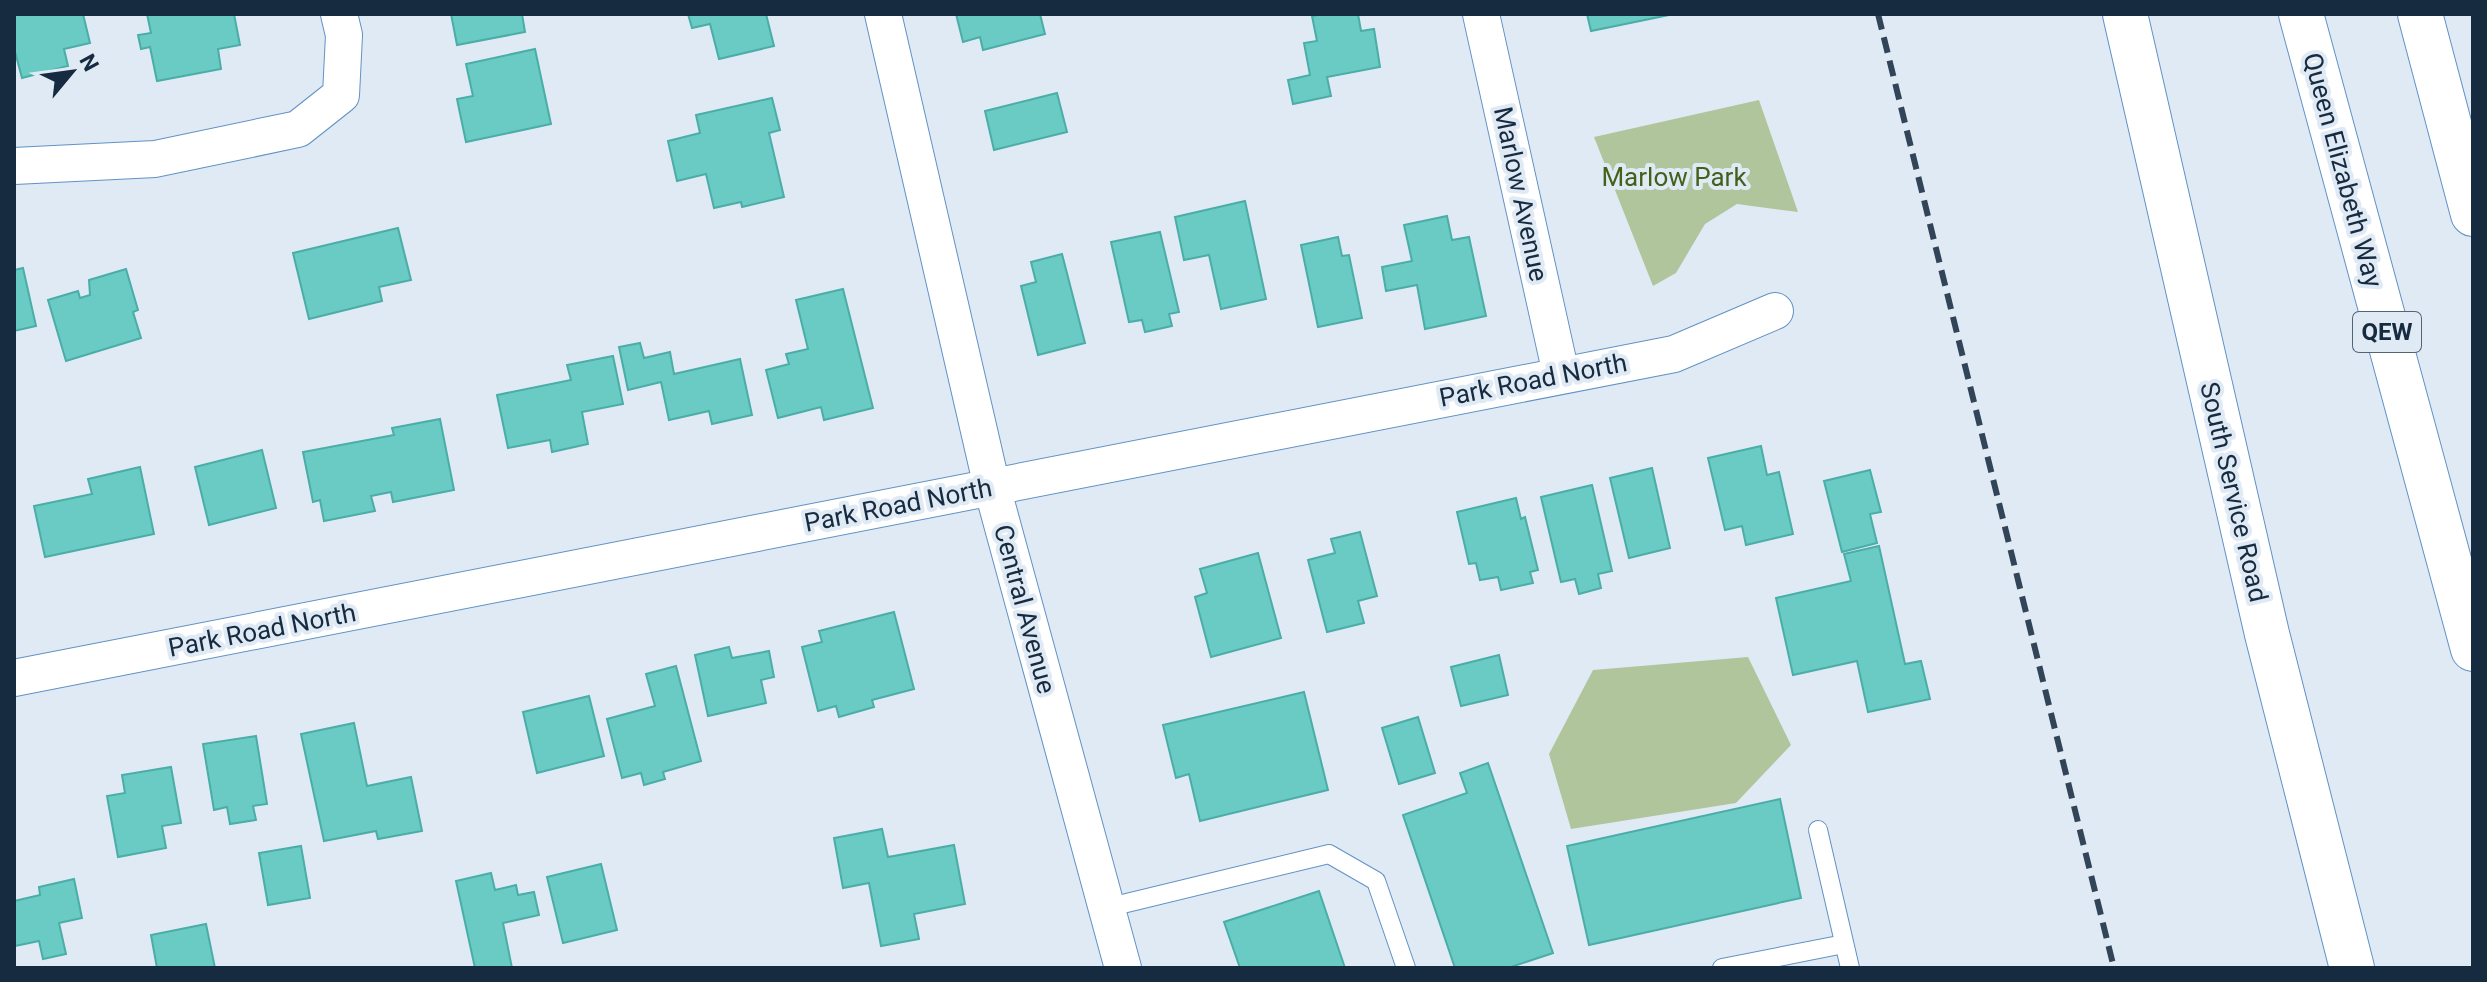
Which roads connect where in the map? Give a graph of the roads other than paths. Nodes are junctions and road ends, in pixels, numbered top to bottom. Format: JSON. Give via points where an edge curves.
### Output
{"nodes":[{"id":1,"x":339,"y":14,"type":"edge"},
{"id":2,"x":883,"y":14,"type":"edge"},
{"id":3,"x":1481,"y":14,"type":"edge"},
{"id":4,"x":2125,"y":14,"type":"edge"},
{"id":5,"x":2301,"y":14,"type":"edge"},
{"id":6,"x":2420,"y":14,"type":"edge"},
{"id":7,"x":14,"y":166,"type":"edge"},
{"id":8,"x":2473,"y":214,"type":"edge"},
{"id":9,"x":1775,"y":311,"type":"dead end"},
{"id":10,"x":1561,"y":374,"type":"junction"},
{"id":11,"x":992,"y":487,"type":"junction"},
{"id":12,"x":2473,"y":649,"type":"edge"},
{"id":13,"x":14,"y":678,"type":"edge"},
{"id":14,"x":1818,"y":830,"type":"dead end"},
{"id":15,"x":1106,"y":908,"type":"junction"},
{"id":16,"x":1844,"y":944,"type":"junction"},
{"id":17,"x":2350,"y":965,"type":"edge"},
{"id":18,"x":1123,"y":968,"type":"edge"},
{"id":19,"x":1406,"y":968,"type":"edge"},
{"id":20,"x":1722,"y":968,"type":"edge"},
{"id":21,"x":1850,"y":968,"type":"edge"}],
"edges":[{"from":1,"to":7,"type":"street","via":[[344,35],[341,95],[298,129],[155,159]]},
{"from":2,"to":11,"type":"street","name":"Central Avenue"},
{"from":3,"to":10,"type":"street","name":"Marlow Avenue"},
{"from":4,"to":17,"type":"main road","name":"South Service Road","via":[[2267,634]]},
{"from":5,"to":12,"type":"main road","name":"Queen Elizabeth Way","number":"QEW"},
{"from":6,"to":8,"type":"main road"},
{"from":9,"to":10,"type":"street","name":"Park Road North","via":[[1674,354]]},
{"from":10,"to":11,"type":"street","name":"Park Road North"},
{"from":11,"to":13,"type":"street","name":"Park Road North"},
{"from":11,"to":15,"type":"street","name":"Central Avenue"},
{"from":14,"to":16,"type":"lane"},
{"from":15,"to":18,"type":"street","name":"Central Avenue"},
{"from":15,"to":19,"type":"lane","via":[[1329,854],[1376,881]]},
{"from":16,"to":20,"type":"lane"},
{"from":16,"to":21,"type":"lane"}]}
